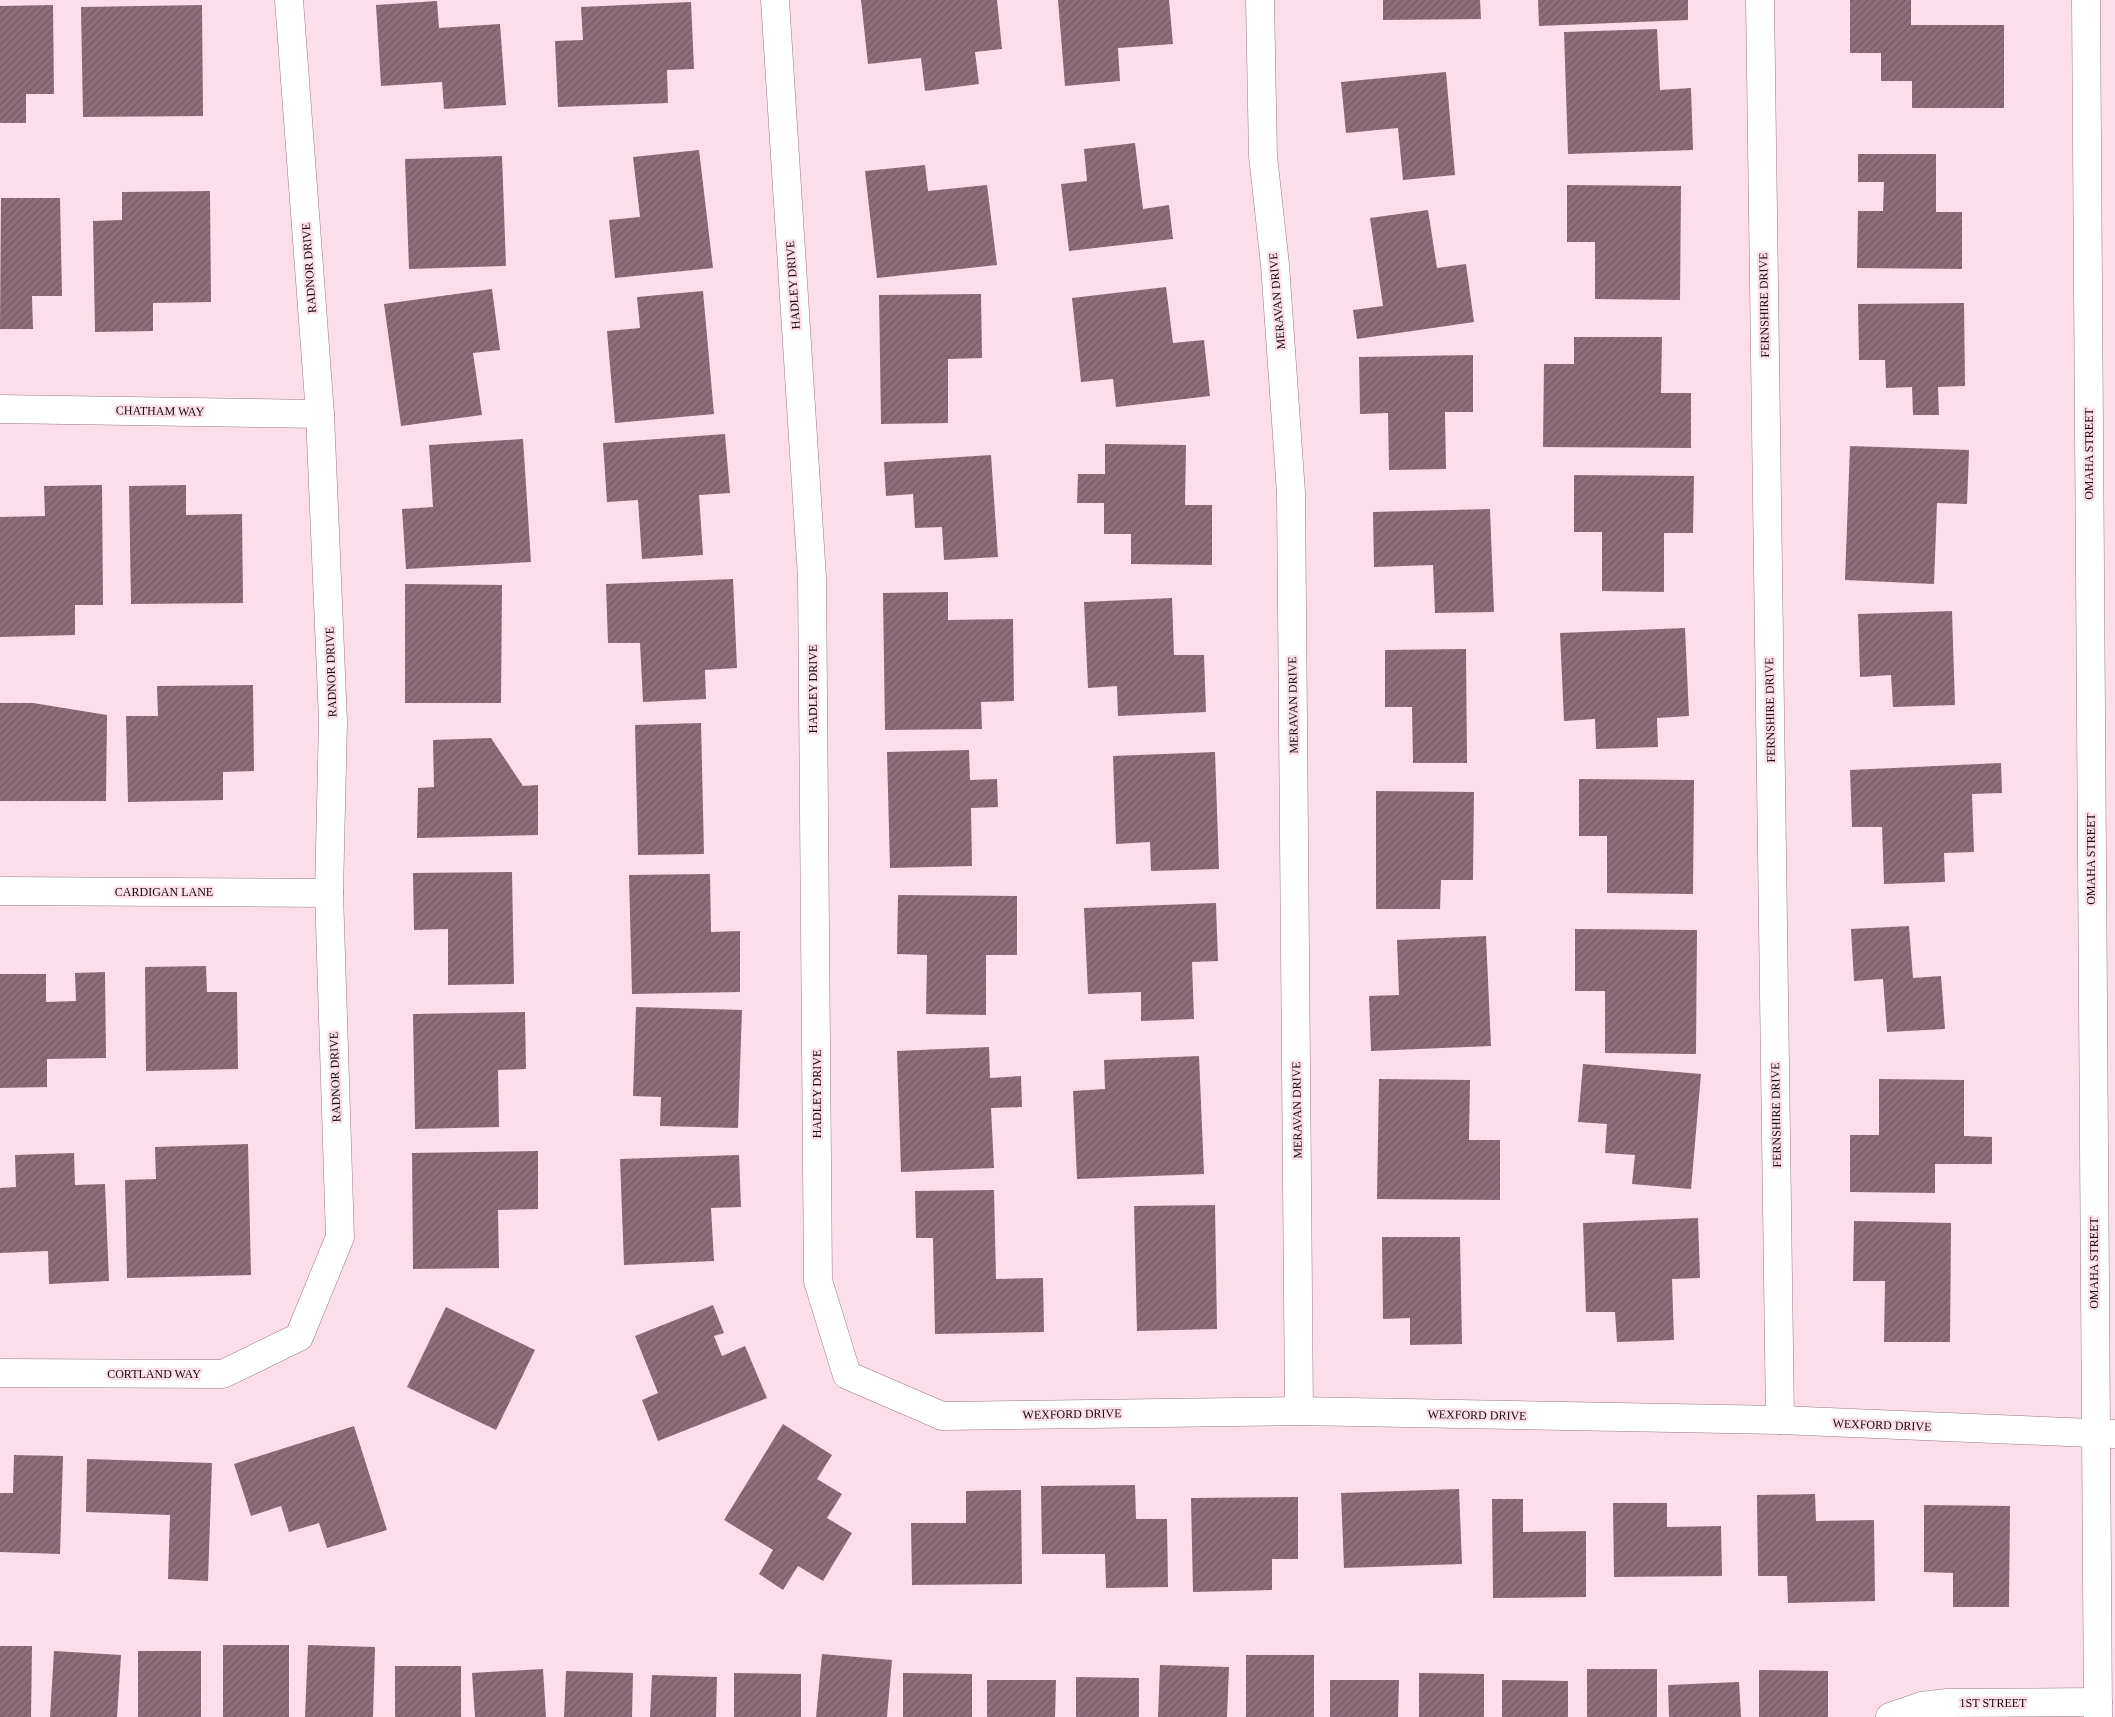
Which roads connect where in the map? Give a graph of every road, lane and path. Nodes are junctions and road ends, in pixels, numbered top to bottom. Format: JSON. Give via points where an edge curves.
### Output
{"nodes":[{"id":1,"x":289,"y":0,"type":"edge"},
{"id":2,"x":775,"y":0,"type":"edge"},
{"id":3,"x":1260,"y":0,"type":"edge"},
{"id":4,"x":1760,"y":0,"type":"edge"},
{"id":5,"x":2086,"y":0,"type":"edge"},
{"id":6,"x":0,"y":409,"type":"edge"},
{"id":7,"x":320,"y":414,"type":"junction"},
{"id":8,"x":0,"y":892,"type":"edge"},
{"id":9,"x":329,"y":893,"type":"junction"},
{"id":10,"x":299,"y":1337,"type":"joint"},
{"id":11,"x":0,"y":1373,"type":"edge"},
{"id":12,"x":847,"y":1375,"type":"joint"},
{"id":13,"x":1299,"y":1411,"type":"junction"},
{"id":14,"x":1780,"y":1420,"type":"junction"},
{"id":15,"x":2105,"y":1434,"type":"edge"},
{"id":16,"x":2098,"y":1710,"type":"edge"},
{"id":17,"x":1890,"y":1717,"type":"edge"}],
"edges":[{"from":1,"to":7,"type":"street","name":"RADNOR DRIVE"},
{"from":2,"to":12,"type":"street","name":"HADLEY DRIVE","via":[[812,578],[818,1281]]},
{"from":3,"to":13,"type":"street","name":"MERAVAN DRIVE","via":[[1263,156],[1275,265],[1291,493]]},
{"from":4,"to":14,"type":"street","name":"FERNSHIRE DRIVE"},
{"from":5,"to":15,"type":"street","name":"OMAHA STREET"},
{"from":6,"to":7,"type":"street","name":"CHATHAM WAY"},
{"from":7,"to":9,"type":"street","name":"RADNOR DRIVE","via":[[333,721]]},
{"from":8,"to":9,"type":"street","name":"CARDIGAN LANE"},
{"from":9,"to":10,"type":"street","name":"RADNOR DRIVE","via":[[340,1237]]},
{"from":10,"to":11,"type":"street","name":"CORTLAND WAY","via":[[223,1374]]},
{"from":12,"to":13,"type":"street","name":"WEXFORD DRIVE","via":[[942,1416]]},
{"from":13,"to":14,"type":"street","name":"WEXFORD DRIVE"},
{"from":14,"to":15,"type":"street","name":"WEXFORD DRIVE"},
{"from":15,"to":16,"type":"street","name":"OMAHA STREET"},
{"from":16,"to":17,"type":"street","name":"1ST STREET","via":[[1947,1703],[1922,1706]]}]}
